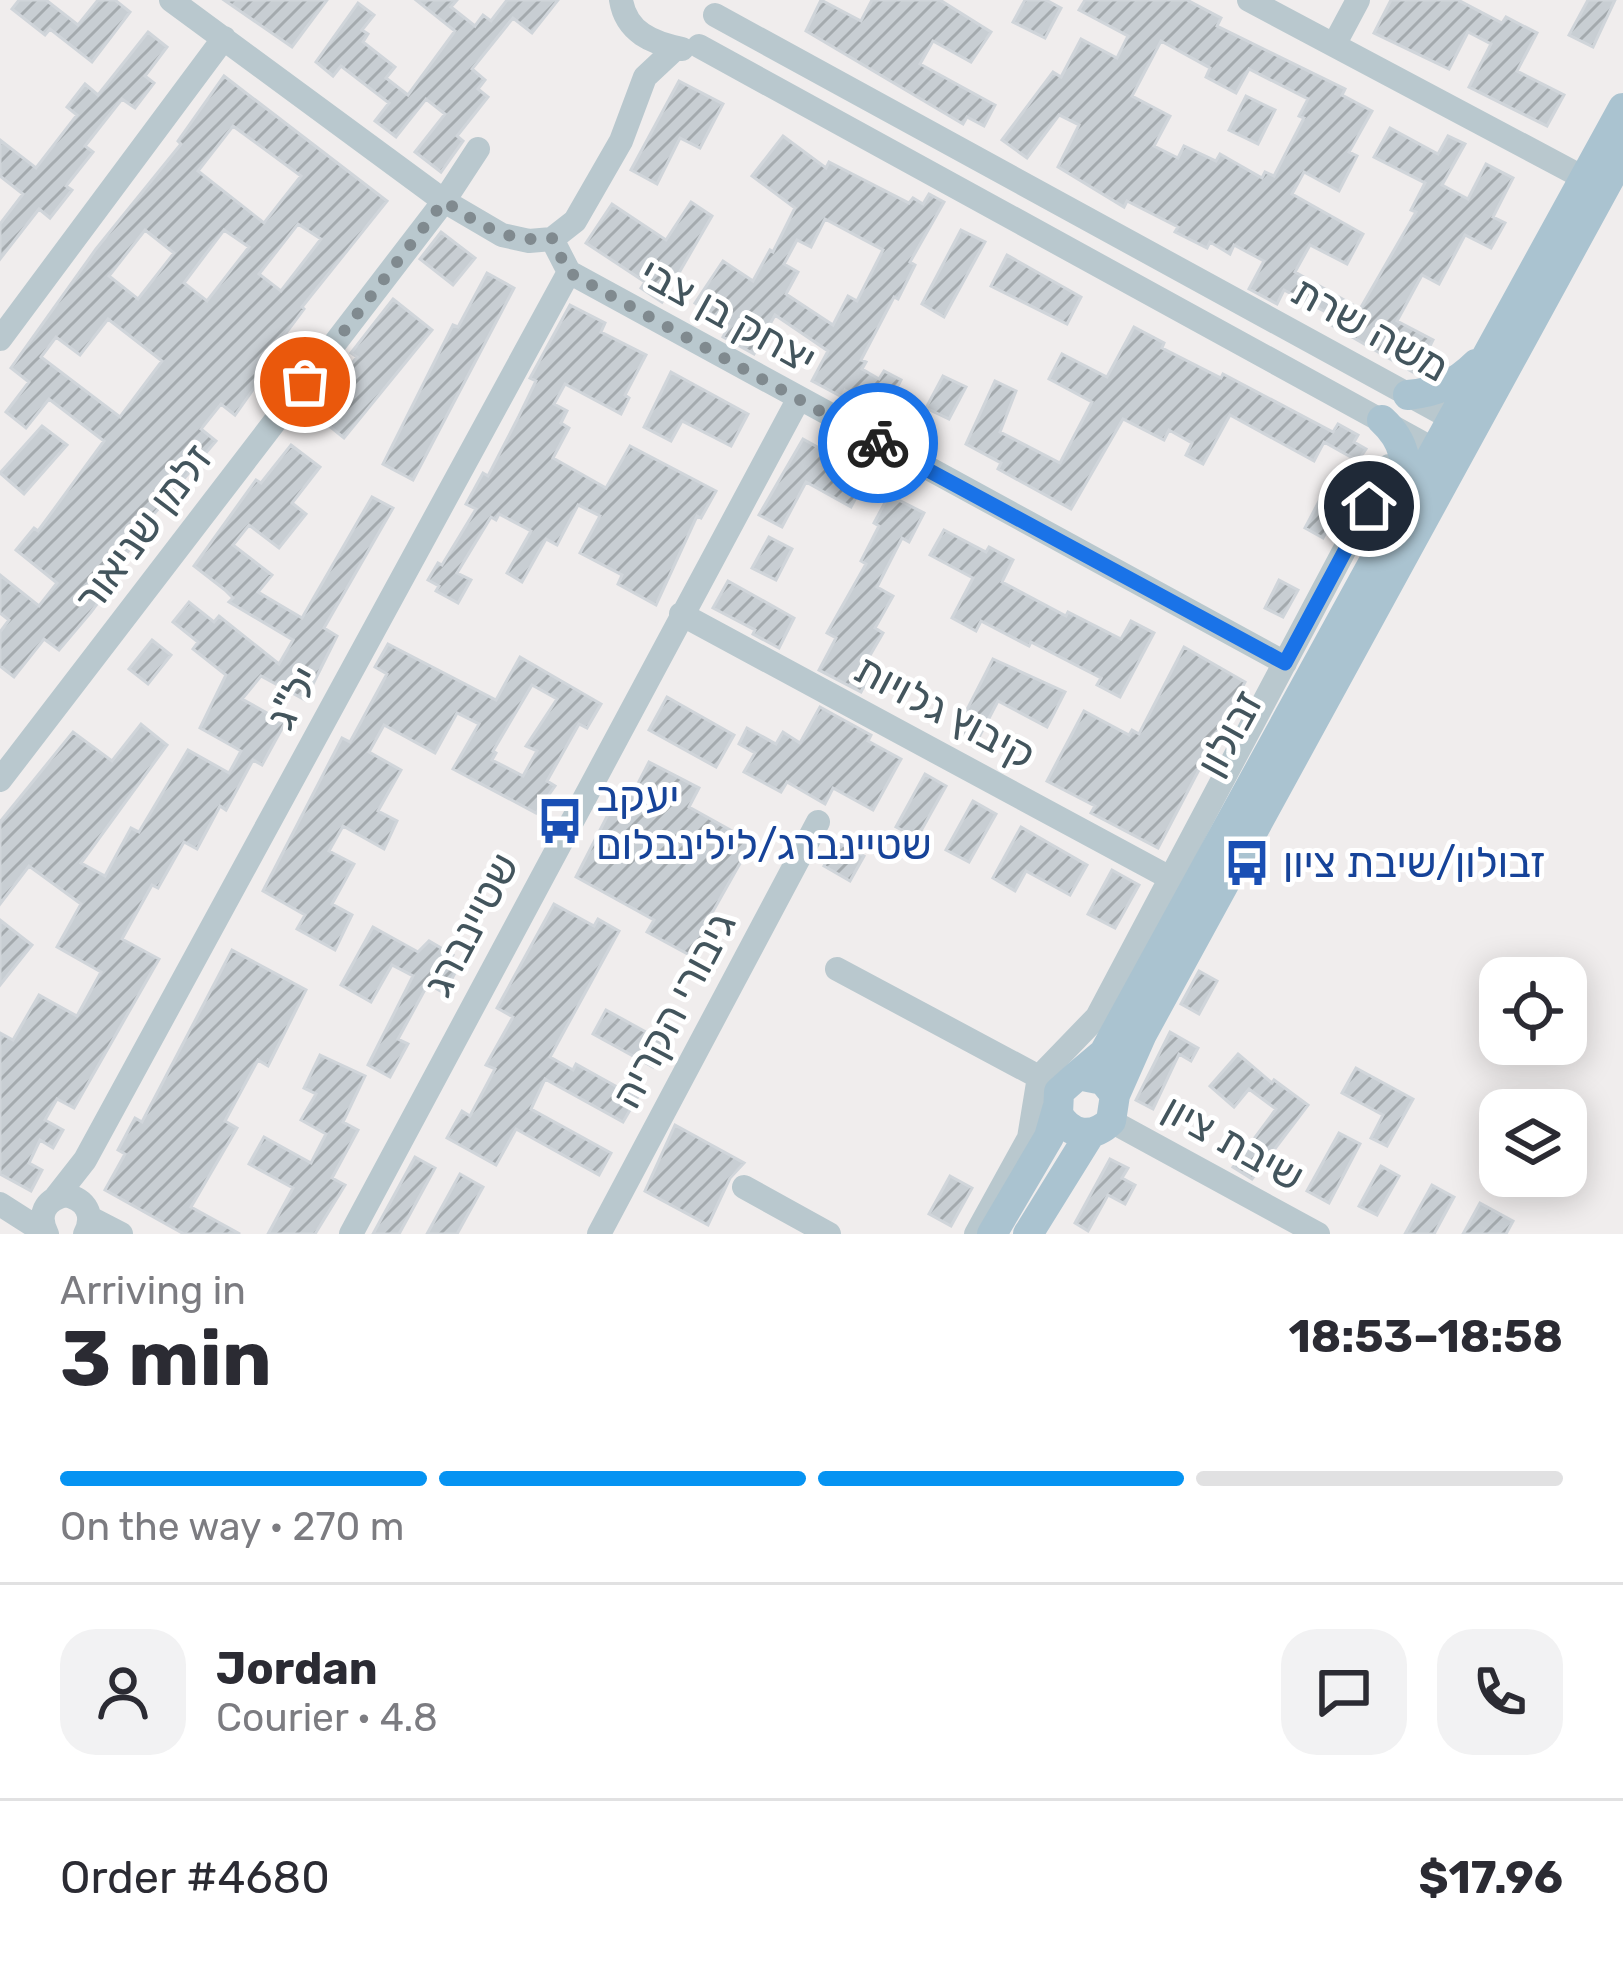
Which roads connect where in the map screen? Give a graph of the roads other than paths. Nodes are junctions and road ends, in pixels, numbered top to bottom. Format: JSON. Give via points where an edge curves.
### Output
{"nodes":[{"id":1,"x":171,"y":0,"type":"edge"},
{"id":2,"x":621,"y":0,"type":"edge"},
{"id":3,"x":1250,"y":0,"type":"edge"},
{"id":4,"x":1358,"y":0,"type":"edge"},
{"id":5,"x":712,"y":8,"type":"edge"},
{"id":6,"x":637,"y":31,"type":"junction"},
{"id":7,"x":224,"y":38,"type":"junction"},
{"id":8,"x":1334,"y":45,"type":"junction"},
{"id":9,"x":687,"y":47,"type":"junction"},
{"id":10,"x":645,"y":77,"type":"junction"},
{"id":11,"x":1623,"y":108,"type":"edge"},
{"id":12,"x":478,"y":149,"type":"dead end"},
{"id":13,"x":1623,"y":154,"type":"edge"},
{"id":14,"x":1582,"y":177,"type":"junction"},
{"id":15,"x":444,"y":201,"type":"junction"},
{"id":16,"x":552,"y":238,"type":"junction"},
{"id":17,"x":568,"y":272,"type":"junction"},
{"id":18,"x":0,"y":338,"type":"edge"},
{"id":19,"x":1485,"y":356,"type":"junction"},
{"id":20,"x":1408,"y":394,"type":"junction"},
{"id":21,"x":798,"y":400,"type":"junction"},
{"id":22,"x":1382,"y":420,"type":"junction"},
{"id":23,"x":1459,"y":430,"type":"junction"},
{"id":24,"x":1433,"y":449,"type":"junction"},
{"id":25,"x":1389,"y":466,"type":"dead end"},
{"id":26,"x":1406,"y":498,"type":"junction"},
{"id":27,"x":681,"y":614,"type":"junction"},
{"id":28,"x":1285,"y":663,"type":"junction"},
{"id":29,"x":0,"y":780,"type":"edge"},
{"id":30,"x":818,"y":822,"type":"dead end"},
{"id":31,"x":1172,"y":879,"type":"junction"},
{"id":32,"x":837,"y":969,"type":"dead end"},
{"id":33,"x":1078,"y":1076,"type":"junction"},
{"id":34,"x":1040,"y":1077,"type":"junction"},
{"id":35,"x":1057,"y":1109,"type":"junction"},
{"id":36,"x":1105,"y":1117,"type":"junction"},
{"id":37,"x":85,"y":1160,"type":"junction"},
{"id":38,"x":744,"y":1187,"type":"dead end"},
{"id":39,"x":51,"y":1201,"type":"junction"},
{"id":40,"x":6,"y":1207,"type":"edge"},
{"id":41,"x":86,"y":1218,"type":"edge"},
{"id":42,"x":1275,"y":1224,"type":"edge"},
{"id":43,"x":47,"y":1234,"type":"edge"},
{"id":44,"x":121,"y":1234,"type":"edge"},
{"id":45,"x":351,"y":1234,"type":"edge"},
{"id":46,"x":599,"y":1234,"type":"edge"},
{"id":47,"x":829,"y":1234,"type":"edge"},
{"id":48,"x":976,"y":1234,"type":"edge"},
{"id":49,"x":992,"y":1234,"type":"edge"},
{"id":50,"x":1028,"y":1234,"type":"edge"},
{"id":51,"x":1318,"y":1234,"type":"edge"}],
"edges":[{"from":1,"to":7,"type":"street"},
{"from":2,"to":6,"type":"street"},
{"from":3,"to":8,"type":"street"},
{"from":4,"to":8,"type":"street"},
{"from":5,"to":9,"type":"street","via":[[710,32]]},
{"from":5,"to":20,"type":"street","name":"משה שרת"},
{"from":6,"to":9,"type":"street","name":"משה שרת","via":[[657,44]]},
{"from":6,"to":10,"type":"street"},
{"from":7,"to":15,"type":"street"},
{"from":7,"to":18,"type":"street"},
{"from":8,"to":14,"type":"street"},
{"from":9,"to":10,"type":"street"},
{"from":9,"to":22,"type":"street","name":"משה שרת"},
{"from":10,"to":16,"type":"street","via":[[602,180],[575,221]]},
{"from":11,"to":14,"type":"main road","name":"זבולון"},
{"from":12,"to":15,"type":"street","name":"זלמן שניאור"},
{"from":13,"to":23,"type":"main road","name":"זבולון"},
{"from":14,"to":19,"type":"main road","name":"זבולון"},
{"from":15,"to":16,"type":"street","via":[[502,236]]},
{"from":15,"to":29,"type":"street","name":"זלמן שניאור"},
{"from":16,"to":17,"type":"street"},
{"from":17,"to":21,"type":"street","name":"יצחק בן צבי"},
{"from":17,"to":37,"type":"street","name":"יל\"ג"},
{"from":19,"to":20,"type":"main road","via":[[1458,381]]},
{"from":19,"to":23,"type":"main road","name":"זבולון"},
{"from":20,"to":23,"type":"street","name":"משה שרת"},
{"from":21,"to":27,"type":"street","name":"שטיינברג"},
{"from":21,"to":28,"type":"street","name":"יצחק בן צבי"},
{"from":22,"to":24,"type":"street","name":"משה שרת"},
{"from":22,"to":26,"type":"main road","via":[[1406,453]]},
{"from":23,"to":24,"type":"main road","name":"זבולון"},
{"from":23,"to":36,"type":"main road","name":"זבולון"},
{"from":24,"to":26,"type":"main road","name":"זבולון"},
{"from":25,"to":28,"type":"street","name":"זבולון"},
{"from":26,"to":33,"type":"main road","name":"זבולון","via":[[1104,1053]]},
{"from":27,"to":31,"type":"street","name":"קיבוץ גלויות"},
{"from":27,"to":45,"type":"street","name":"שטיינברג"},
{"from":28,"to":31,"type":"street","name":"זבולון"},
{"from":30,"to":46,"type":"street","name":"גיבורי הקריה"},
{"from":31,"to":34,"type":"street","name":"זבולון","via":[[1097,1017]]},
{"from":32,"to":34,"type":"street"},
{"from":33,"to":35,"type":"main road","via":[[1059,1092]]},
{"from":33,"to":36,"type":"main road","via":[[1103,1079]]},
{"from":34,"to":48,"type":"street","via":[[1029,1138]]},
{"from":35,"to":36,"type":"main road","via":[[1075,1132]]},
{"from":35,"to":49,"type":"main road"},
{"from":36,"to":42,"type":"street","name":"שיבת ציון"},
{"from":36,"to":50,"type":"main road","name":"זבולון"},
{"from":37,"to":39,"type":"street","name":"יל\"ג"},
{"from":37,"to":41,"type":"street","name":"יל\"ג"},
{"from":38,"to":47,"type":"street"},
{"from":39,"to":40,"type":"street","via":[[33,1210]]},
{"from":39,"to":41,"type":"street","via":[[74,1197]]},
{"from":39,"to":43,"type":"street","via":[[42,1223]]},
{"from":40,"to":43,"type":"street"},
{"from":41,"to":44,"type":"street"},
{"from":42,"to":51,"type":"street","name":"שיבת ציון"}]}
